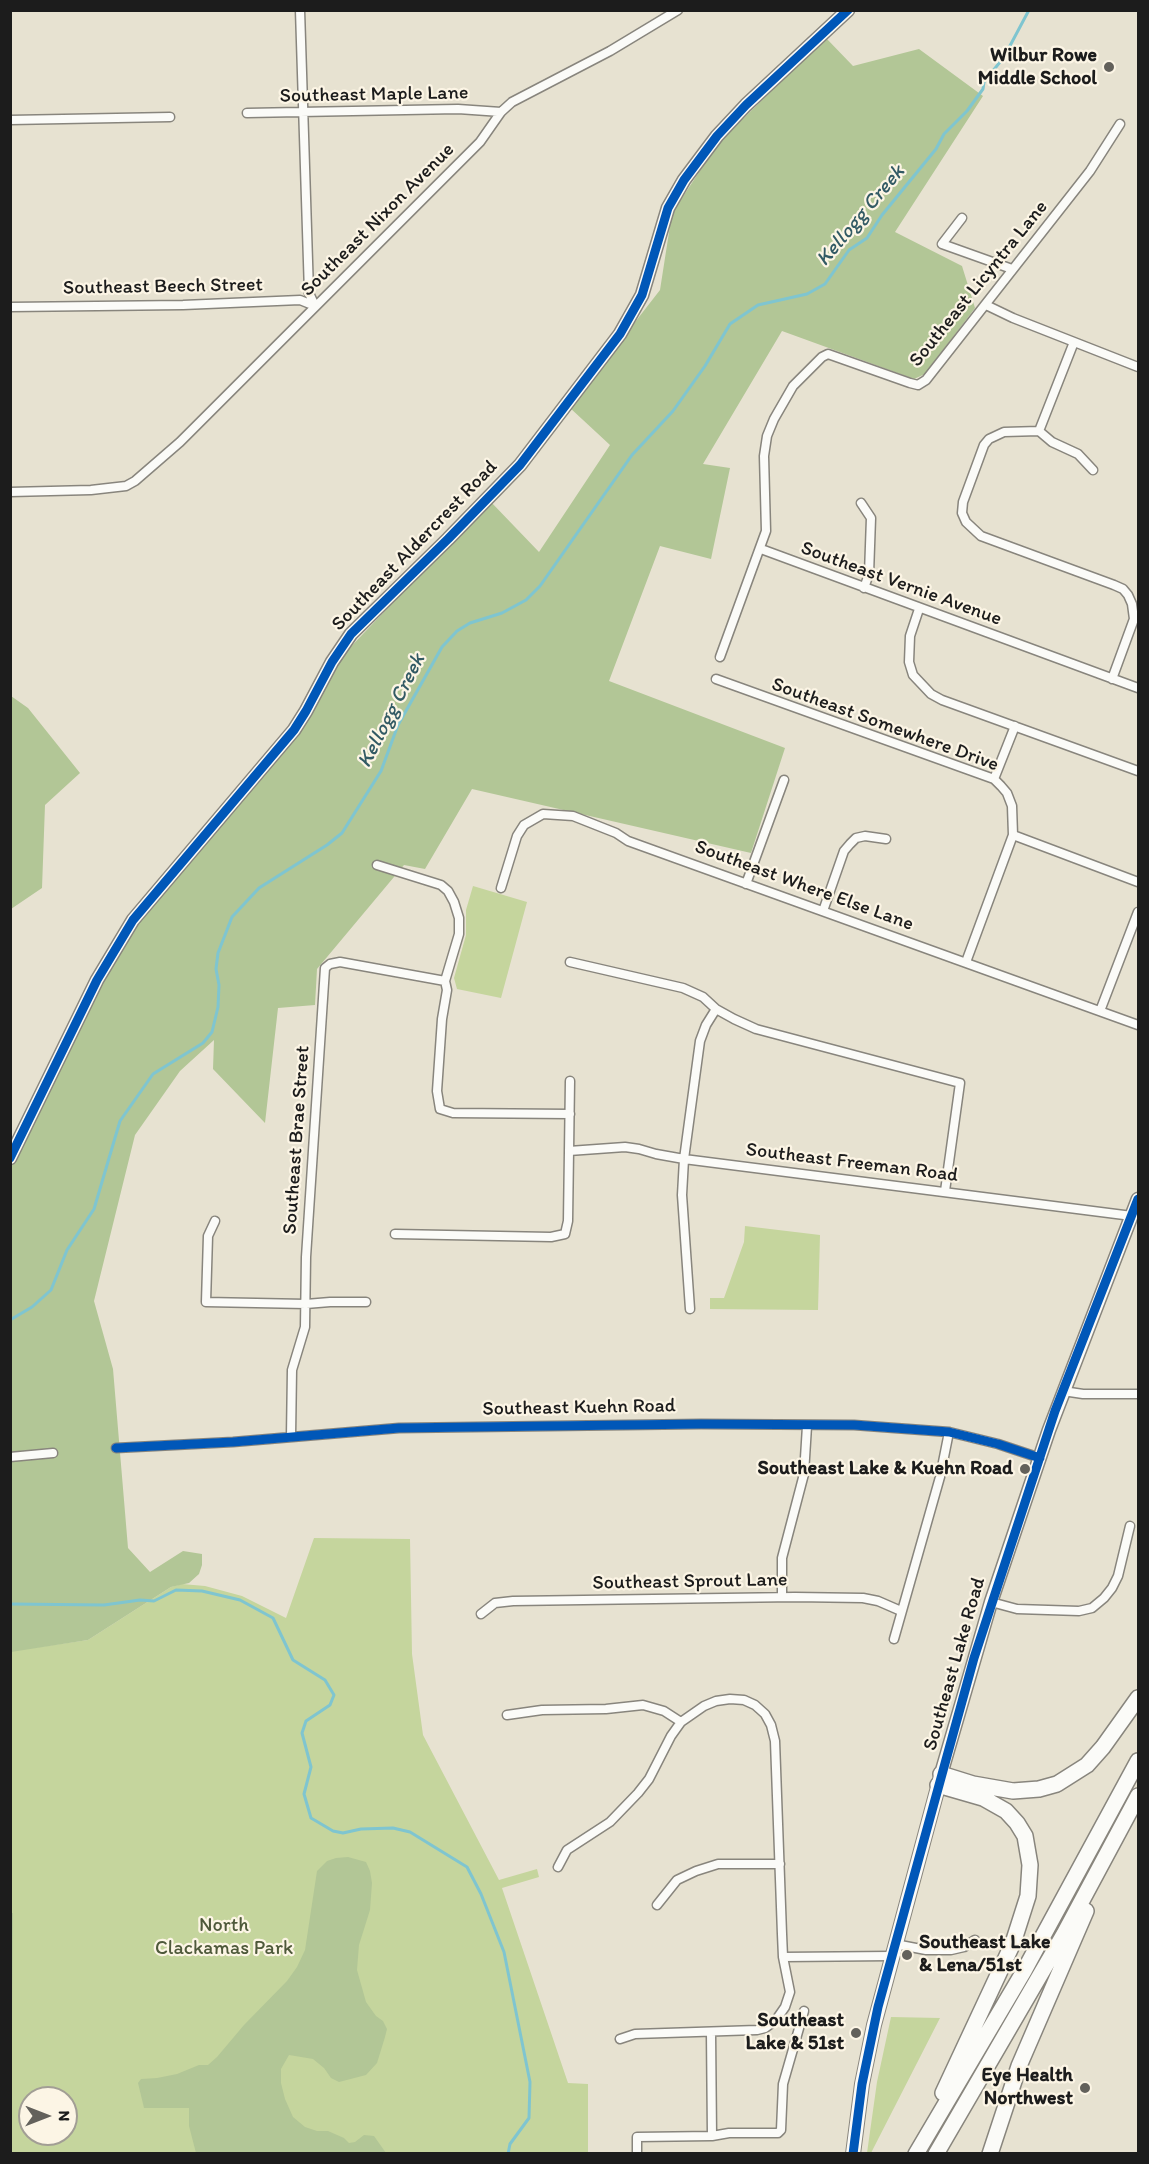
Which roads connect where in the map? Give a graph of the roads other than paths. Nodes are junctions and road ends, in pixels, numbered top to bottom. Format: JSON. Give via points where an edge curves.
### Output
{"nodes":[{"id":1,"x":300,"y":10,"type":"edge"},
{"id":2,"x":678,"y":10,"type":"edge"},
{"id":3,"x":848,"y":10,"type":"edge"},
{"id":4,"x":302,"y":112,"type":"junction"},
{"id":5,"x":501,"y":112,"type":"junction"},
{"id":6,"x":247,"y":113,"type":"dead end"},
{"id":7,"x":170,"y":117,"type":"dead end"},
{"id":8,"x":10,"y":120,"type":"edge"},
{"id":9,"x":1120,"y":124,"type":"dead end"},
{"id":10,"x":962,"y":218,"type":"dead end"},
{"id":11,"x":1012,"y":269,"type":"junction"},
{"id":12,"x":986,"y":304,"type":"junction"},
{"id":13,"x":315,"y":306,"type":"junction"},
{"id":14,"x":10,"y":307,"type":"edge"},
{"id":15,"x":1074,"y":342,"type":"junction"},
{"id":16,"x":1138,"y":367,"type":"edge"},
{"id":17,"x":1040,"y":431,"type":"junction"},
{"id":18,"x":1093,"y":470,"type":"dead end"},
{"id":19,"x":10,"y":492,"type":"edge"},
{"id":20,"x":861,"y":503,"type":"dead end"},
{"id":21,"x":760,"y":549,"type":"junction"},
{"id":22,"x":864,"y":588,"type":"junction"},
{"id":23,"x":920,"y":609,"type":"junction"},
{"id":24,"x":720,"y":657,"type":"dead end"},
{"id":25,"x":716,"y":679,"type":"dead end"},
{"id":26,"x":1112,"y":679,"type":"junction"},
{"id":27,"x":1138,"y":688,"type":"edge"},
{"id":28,"x":1015,"y":726,"type":"junction"},
{"id":29,"x":1138,"y":771,"type":"edge"},
{"id":30,"x":994,"y":779,"type":"junction"},
{"id":31,"x":784,"y":780,"type":"dead end"},
{"id":32,"x":1013,"y":835,"type":"junction"},
{"id":33,"x":886,"y":839,"type":"dead end"},
{"id":34,"x":377,"y":865,"type":"dead end"},
{"id":35,"x":1138,"y":882,"type":"edge"},
{"id":36,"x":747,"y":884,"type":"junction"},
{"id":37,"x":501,"y":888,"type":"dead end"},
{"id":38,"x":823,"y":911,"type":"junction"},
{"id":39,"x":1138,"y":912,"type":"edge"},
{"id":40,"x":570,"y":962,"type":"dead end"},
{"id":41,"x":966,"y":962,"type":"junction"},
{"id":42,"x":445,"y":981,"type":"junction"},
{"id":43,"x":716,"y":1009,"type":"junction"},
{"id":44,"x":1100,"y":1011,"type":"junction"},
{"id":45,"x":1138,"y":1025,"type":"edge"},
{"id":46,"x":570,"y":1081,"type":"dead end"},
{"id":47,"x":570,"y":1114,"type":"junction"},
{"id":48,"x":569,"y":1151,"type":"junction"},
{"id":49,"x":10,"y":1158,"type":"edge"},
{"id":50,"x":684,"y":1159,"type":"junction"},
{"id":51,"x":945,"y":1191,"type":"junction"},
{"id":52,"x":1138,"y":1199,"type":"edge"},
{"id":53,"x":1132,"y":1216,"type":"junction"},
{"id":54,"x":215,"y":1221,"type":"dead end"},
{"id":55,"x":395,"y":1234,"type":"dead end"},
{"id":56,"x":366,"y":1302,"type":"dead end"},
{"id":57,"x":306,"y":1304,"type":"junction"},
{"id":58,"x":690,"y":1309,"type":"dead end"},
{"id":59,"x":1063,"y":1391,"type":"junction"},
{"id":60,"x":1138,"y":1394,"type":"edge"},
{"id":61,"x":807,"y":1426,"type":"junction"},
{"id":62,"x":949,"y":1432,"type":"junction"},
{"id":63,"x":291,"y":1436,"type":"junction"},
{"id":64,"x":116,"y":1448,"type":"dead end"},
{"id":65,"x":53,"y":1453,"type":"dead end"},
{"id":66,"x":10,"y":1457,"type":"edge"},
{"id":67,"x":1040,"y":1458,"type":"junction"},
{"id":68,"x":1130,"y":1526,"type":"dead end"},
{"id":69,"x":782,"y":1597,"type":"junction"},
{"id":70,"x":991,"y":1602,"type":"junction"},
{"id":71,"x":901,"y":1611,"type":"junction"},
{"id":72,"x":481,"y":1614,"type":"dead end"},
{"id":73,"x":894,"y":1639,"type":"dead end"},
{"id":74,"x":1138,"y":1698,"type":"edge"},
{"id":75,"x":507,"y":1715,"type":"dead end"},
{"id":76,"x":681,"y":1722,"type":"junction"},
{"id":77,"x":1138,"y":1761,"type":"edge"},
{"id":78,"x":940,"y":1779,"type":"junction"},
{"id":79,"x":1138,"y":1796,"type":"edge"},
{"id":80,"x":1124,"y":1823,"type":"junction"},
{"id":81,"x":780,"y":1864,"type":"junction"},
{"id":82,"x":558,"y":1867,"type":"dead end"},
{"id":83,"x":657,"y":1905,"type":"dead end"},
{"id":84,"x":975,"y":1940,"type":"dead end"},
{"id":85,"x":893,"y":1950,"type":"junction"},
{"id":86,"x":783,"y":1957,"type":"junction"},
{"id":87,"x":804,"y":2011,"type":"dead end"},
{"id":88,"x":711,"y":2033,"type":"junction"},
{"id":89,"x":620,"y":2039,"type":"dead end"},
{"id":90,"x":712,"y":2136,"type":"junction"},
{"id":91,"x":637,"y":2154,"type":"edge"},
{"id":92,"x":853,"y":2154,"type":"edge"},
{"id":93,"x":915,"y":2154,"type":"edge"},
{"id":94,"x":936,"y":2154,"type":"edge"},
{"id":95,"x":990,"y":2154,"type":"edge"}],
"edges":[{"from":1,"to":4,"type":"street"},
{"from":2,"to":5,"type":"street","name":"Southeast Nixon Avenue","via":[[512,102]]},
{"from":3,"to":49,"type":"street","name":"Southeast Aldercrest Road","via":[[717,136],[668,207],[642,294],[614,342],[520,465],[351,634],[294,730],[133,920],[97,980]]},
{"from":4,"to":5,"type":"street","name":"Southeast Maple Lane"},
{"from":4,"to":6,"type":"street","name":"Southeast Maple Lane"},
{"from":4,"to":13,"type":"street","via":[[309,293]]},
{"from":5,"to":13,"type":"street","name":"Southeast Nixon Avenue","via":[[480,142]]},
{"from":7,"to":8,"type":"street"},
{"from":9,"to":11,"type":"street","name":"Southeast Licyntra Lane","via":[[1089,171]]},
{"from":10,"to":11,"type":"street","via":[[942,244]]},
{"from":11,"to":12,"type":"street","name":"Southeast Licyntra Lane"},
{"from":12,"to":15,"type":"street"},
{"from":12,"to":21,"type":"street","name":"Southeast Licyntra Lane","via":[[918,385],[828,354],[793,387],[767,436],[767,516]]},
{"from":13,"to":14,"type":"street","name":"Southeast Beech Street","via":[[300,300]]},
{"from":13,"to":19,"type":"street","name":"Southeast Nixon Avenue","via":[[135,482],[91,490]]},
{"from":15,"to":16,"type":"street"},
{"from":15,"to":17,"type":"street"},
{"from":17,"to":18,"type":"street","via":[[1052,442],[1078,454]]},
{"from":17,"to":26,"type":"street","via":[[1004,432],[989,439],[962,513],[981,536],[1123,589],[1132,604],[1134,619]]},
{"from":20,"to":22,"type":"street","via":[[871,518],[869,574]]},
{"from":21,"to":22,"type":"street","name":"Southeast Vernie Avenue"},
{"from":21,"to":24,"type":"street"},
{"from":22,"to":23,"type":"street","name":"Southeast Vernie Avenue"},
{"from":23,"to":26,"type":"street","name":"Southeast Vernie Avenue"},
{"from":23,"to":28,"type":"street","via":[[908,649],[909,662],[921,686],[942,700]]},
{"from":25,"to":30,"type":"street","name":"Southeast Somewhere Drive"},
{"from":26,"to":27,"type":"street","name":"Southeast Vernie Avenue"},
{"from":28,"to":29,"type":"street"},
{"from":28,"to":30,"type":"street"},
{"from":30,"to":32,"type":"street","name":"Southeast Somewhere Drive","via":[[1007,793],[1012,806]]},
{"from":31,"to":36,"type":"street"},
{"from":32,"to":35,"type":"street"},
{"from":32,"to":41,"type":"street","name":"Southeast Somewhere Drive"},
{"from":33,"to":38,"type":"street","via":[[865,836],[850,844]]},
{"from":34,"to":42,"type":"street","via":[[441,885],[454,902],[459,934]]},
{"from":36,"to":37,"type":"street","name":"Southeast Where Else Lane","via":[[628,841],[573,816],[543,814],[524,825],[517,836]]},
{"from":36,"to":38,"type":"street","name":"Southeast Where Else Lane"},
{"from":38,"to":41,"type":"street","name":"Southeast Where Else Lane"},
{"from":39,"to":44,"type":"street"},
{"from":40,"to":43,"type":"street","via":[[683,988],[703,997]]},
{"from":41,"to":44,"type":"street","name":"Southeast Where Else Lane"},
{"from":42,"to":47,"type":"street","via":[[437,1091],[440,1109],[453,1113]]},
{"from":42,"to":57,"type":"street","name":"Southeast Brae Street","via":[[340,962],[325,968]]},
{"from":43,"to":50,"type":"street","via":[[700,1041]]},
{"from":43,"to":51,"type":"street","via":[[756,1029],[960,1083]]},
{"from":44,"to":45,"type":"street","name":"Southeast Where Else Lane"},
{"from":46,"to":47,"type":"street"},
{"from":47,"to":48,"type":"street"},
{"from":48,"to":50,"type":"street","name":"Southeast Freeman Road","via":[[625,1147]]},
{"from":48,"to":55,"type":"street","via":[[565,1234]]},
{"from":50,"to":51,"type":"street","name":"Southeast Freeman Road"},
{"from":50,"to":58,"type":"street","via":[[682,1195]]},
{"from":51,"to":53,"type":"street","name":"Southeast Freeman Road"},
{"from":52,"to":53,"type":"street","name":"Southeast Lake Road"},
{"from":53,"to":59,"type":"street","name":"Southeast Lake Road"},
{"from":54,"to":57,"type":"street","via":[[208,1236],[206,1302]]},
{"from":56,"to":57,"type":"street"},
{"from":57,"to":63,"type":"street","name":"Southeast Brae Street","via":[[304,1333],[292,1370]]},
{"from":59,"to":60,"type":"street"},
{"from":59,"to":67,"type":"street","name":"Southeast Lake Road"},
{"from":61,"to":62,"type":"street","name":"Southeast Kuehn Road"},
{"from":61,"to":63,"type":"street","name":"Southeast Kuehn Road","via":[[399,1428]]},
{"from":61,"to":69,"type":"street","via":[[804,1474],[782,1558]]},
{"from":62,"to":67,"type":"street","name":"Southeast Kuehn Road"},
{"from":62,"to":71,"type":"street"},
{"from":63,"to":64,"type":"street","name":"Southeast Kuehn Road"},
{"from":65,"to":66,"type":"street"},
{"from":67,"to":70,"type":"street","name":"Southeast Lake Road"},
{"from":68,"to":70,"type":"street","via":[[1115,1582],[1092,1608],[1017,1609]]},
{"from":69,"to":71,"type":"street","name":"Southeast Sprout Lane","via":[[864,1598]]},
{"from":69,"to":72,"type":"street","name":"Southeast Sprout Lane","via":[[513,1601],[495,1603]]},
{"from":70,"to":78,"type":"street","name":"Southeast Lake Road"},
{"from":71,"to":73,"type":"street"},
{"from":74,"to":78,"type":"highway","via":[[1087,1765],[1057,1784],[1013,1791]]},
{"from":75,"to":76,"type":"street","via":[[643,1705],[664,1711]]},
{"from":76,"to":81,"type":"street","via":[[704,1706],[730,1699],[744,1700],[765,1714],[775,1741]]},
{"from":76,"to":82,"type":"street","via":[[638,1793],[610,1822],[567,1851]]},
{"from":77,"to":93,"type":"highway","via":[[1024,1971]]},
{"from":78,"to":85,"type":"main road","name":"Southeast Lake Road"},
{"from":78,"to":93,"type":"highway","via":[[983,1798],[1017,1822],[1029,1849],[1030,1882],[1024,1915],[1013,1943]]},
{"from":79,"to":80,"type":"highway"},
{"from":80,"to":94,"type":"highway"},
{"from":80,"to":95,"type":"highway","via":[[1019,2066]]},
{"from":81,"to":83,"type":"street","via":[[718,1864],[677,1880]]},
{"from":81,"to":86,"type":"street"},
{"from":84,"to":85,"type":"street","via":[[951,1950]]},
{"from":85,"to":86,"type":"street"},
{"from":85,"to":92,"type":"main road","name":"Southeast Lake Road","via":[[867,2058]]},
{"from":86,"to":88,"type":"street","via":[[790,1992],[776,2020],[757,2030]]},
{"from":87,"to":90,"type":"street","via":[[783,2085],[781,2130]]},
{"from":88,"to":89,"type":"street","via":[[635,2034]]},
{"from":88,"to":90,"type":"street"},
{"from":90,"to":91,"type":"street","via":[[637,2137]]}]}
